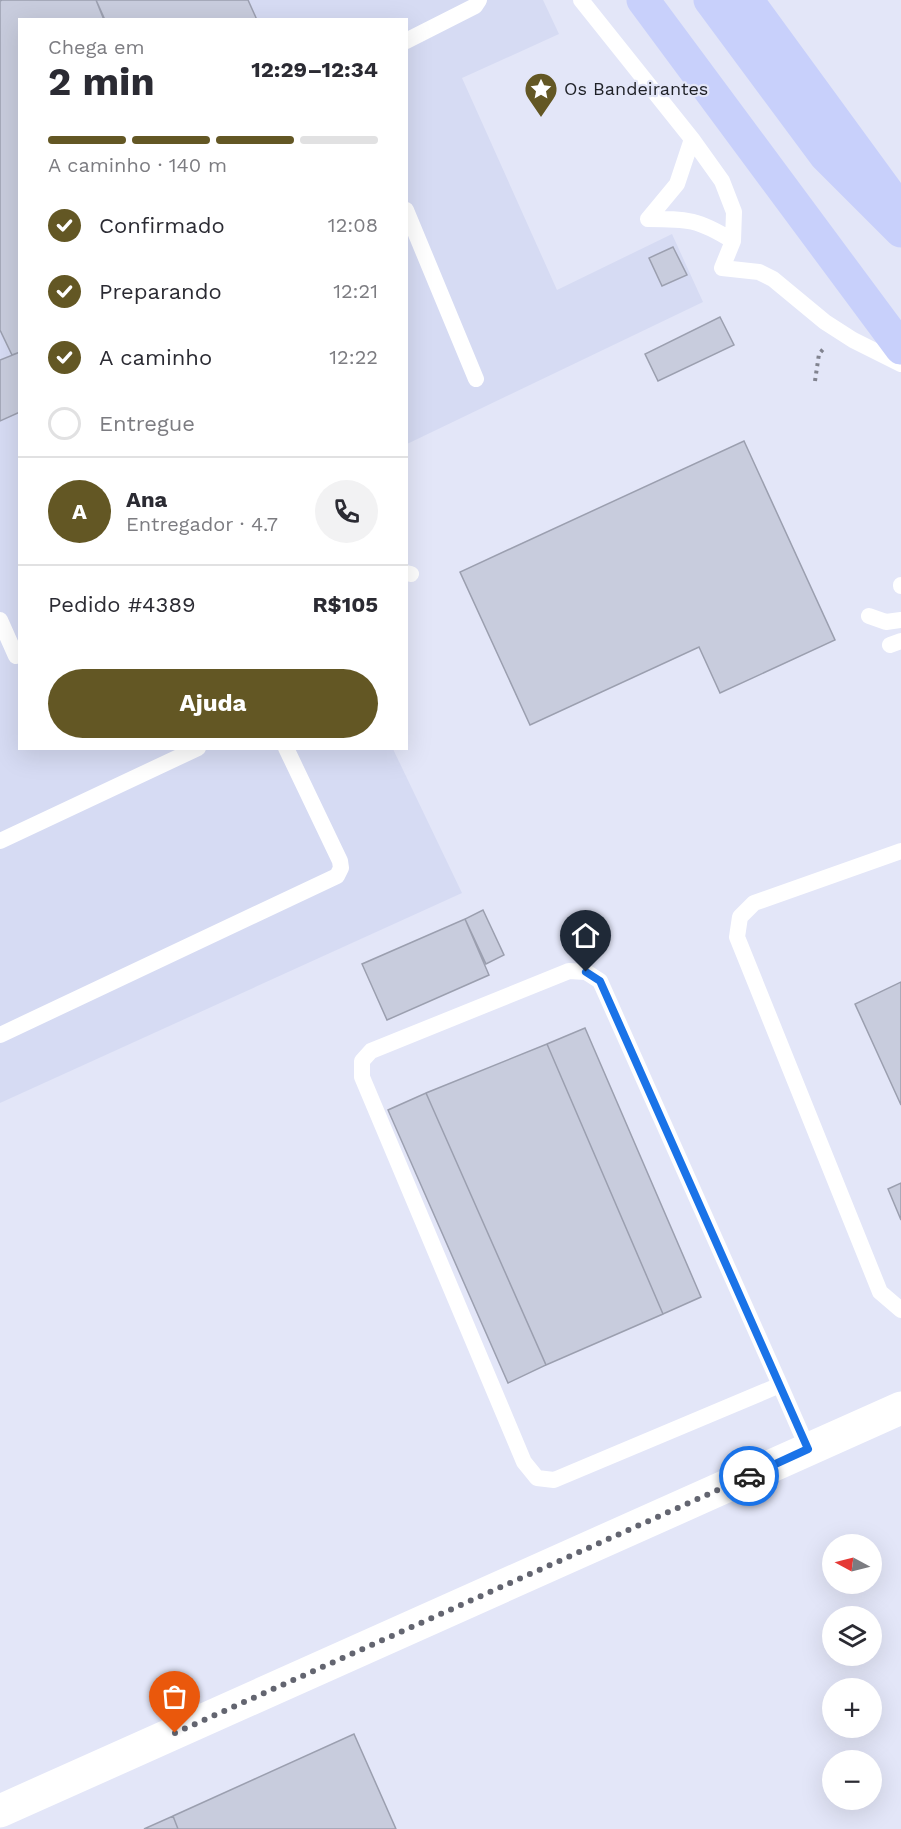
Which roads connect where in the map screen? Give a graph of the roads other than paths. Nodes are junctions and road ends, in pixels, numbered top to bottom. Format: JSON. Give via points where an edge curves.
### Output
{"nodes":[{"id":1,"x":479,"y":0,"type":"edge"},
{"id":2,"x":581,"y":0,"type":"edge"},
{"id":3,"x":643,"y":0,"type":"edge"},
{"id":4,"x":710,"y":0,"type":"edge"},
{"id":5,"x":747,"y":0,"type":"edge"},
{"id":6,"x":408,"y":40,"type":"edge"},
{"id":7,"x":692,"y":140,"type":"junction"},
{"id":8,"x":901,"y":211,"type":"edge"},
{"id":9,"x":408,"y":215,"type":"edge"},
{"id":10,"x":901,"y":231,"type":"edge"},
{"id":11,"x":734,"y":241,"type":"junction"},
{"id":12,"x":901,"y":348,"type":"edge"},
{"id":13,"x":901,"y":364,"type":"edge"},
{"id":14,"x":476,"y":379,"type":"dead end"},
{"id":15,"x":869,"y":616,"type":"dead end"},
{"id":16,"x":0,"y":620,"type":"edge"},
{"id":17,"x":901,"y":620,"type":"edge"},
{"id":18,"x":12,"y":657,"type":"edge"},
{"id":19,"x":194,"y":750,"type":"edge"},
{"id":20,"x":287,"y":750,"type":"edge"},
{"id":21,"x":0,"y":841,"type":"edge"},
{"id":22,"x":901,"y":851,"type":"edge"},
{"id":23,"x":0,"y":1035,"type":"edge"},
{"id":24,"x":901,"y":1310,"type":"edge"},
{"id":25,"x":780,"y":1385,"type":"junction"},
{"id":26,"x":901,"y":1408,"type":"edge"},
{"id":27,"x":808,"y":1449,"type":"junction"},
{"id":28,"x":0,"y":1811,"type":"edge"}],
"edges":[{"from":1,"to":6,"type":"lane","via":[[475,6]]},
{"from":2,"to":7,"type":"lane"},
{"from":3,"to":12,"type":"highway"},
{"from":4,"to":10,"type":"highway","via":[[825,155]]},
{"from":5,"to":8,"type":"highway"},
{"from":7,"to":11,"type":"lane","via":[[722,181],[734,212]]},
{"from":7,"to":11,"type":"lane","via":[[677,184],[648,219],[687,219],[710,226]]},
{"from":9,"to":14,"type":"lane"},
{"from":11,"to":13,"type":"lane","via":[[722,268],[759,272],[773,279],[825,322]]},
{"from":15,"to":17,"type":"lane","via":[[886,622]]},
{"from":16,"to":18,"type":"lane"},
{"from":19,"to":21,"type":"lane"},
{"from":20,"to":23,"type":"lane","via":[[340,861],[337,876]]},
{"from":22,"to":24,"type":"lane","via":[[754,903],[740,917],[737,937],[879,1292]]},
{"from":25,"to":25,"type":"lane","via":[[554,1480],[537,1478],[519,1451],[362,1077],[362,1061],[371,1051],[569,971],[586,972],[600,981]]},
{"from":25,"to":27,"type":"lane"},
{"from":26,"to":27,"type":"street"},
{"from":27,"to":28,"type":"street"}]}
